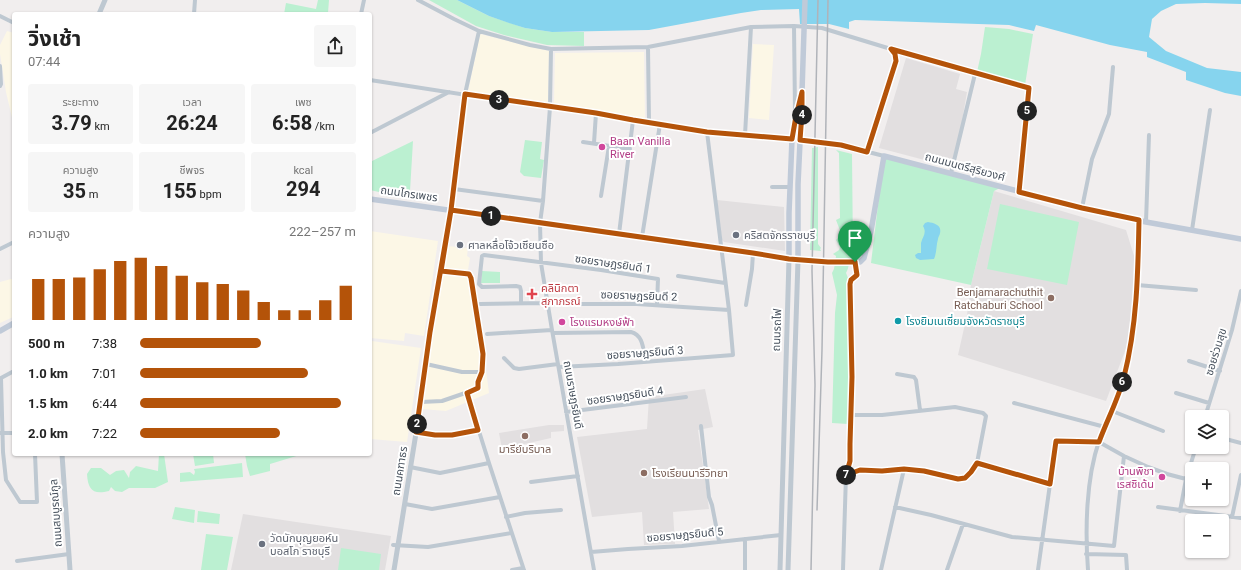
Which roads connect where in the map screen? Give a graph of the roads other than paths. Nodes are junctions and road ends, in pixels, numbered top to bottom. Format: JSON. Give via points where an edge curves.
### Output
{"nodes":[{"id":1,"x":105,"y":0,"type":"edge"},
{"id":2,"x":195,"y":0,"type":"edge"},
{"id":3,"x":364,"y":0,"type":"edge"},
{"id":4,"x":418,"y":0,"type":"edge"},
{"id":5,"x":805,"y":0,"type":"edge"},
{"id":6,"x":100,"y":12,"type":"edge"},
{"id":7,"x":194,"y":12,"type":"edge"},
{"id":8,"x":361,"y":12,"type":"edge"},
{"id":9,"x":0,"y":16,"type":"edge"},
{"id":10,"x":12,"y":22,"type":"edge"},
{"id":11,"x":794,"y":26,"type":"junction"},
{"id":12,"x":751,"y":27,"type":"junction"},
{"id":13,"x":479,"y":31,"type":"junction"},
{"id":14,"x":648,"y":47,"type":"junction"},
{"id":15,"x":551,"y":49,"type":"junction"},
{"id":16,"x":891,"y":49,"type":"junction"},
{"id":17,"x":0,"y":66,"type":"edge"},
{"id":18,"x":1113,"y":68,"type":"dead end"},
{"id":19,"x":975,"y":74,"type":"junction"},
{"id":20,"x":372,"y":80,"type":"edge"},
{"id":21,"x":0,"y":86,"type":"edge"},
{"id":22,"x":449,"y":92,"type":"junction"},
{"id":23,"x":802,"y":92,"type":"junction"},
{"id":24,"x":465,"y":94,"type":"junction"},
{"id":25,"x":550,"y":107,"type":"junction"},
{"id":26,"x":1210,"y":110,"type":"dead end"},
{"id":27,"x":596,"y":113,"type":"junction"},
{"id":28,"x":796,"y":116,"type":"junction"},
{"id":29,"x":633,"y":120,"type":"junction"},
{"id":30,"x":649,"y":123,"type":"junction"},
{"id":31,"x":660,"y":124,"type":"junction"},
{"id":32,"x":372,"y":132,"type":"edge"},
{"id":33,"x":707,"y":132,"type":"junction"},
{"id":34,"x":745,"y":135,"type":"junction"},
{"id":35,"x":1149,"y":135,"type":"dead end"},
{"id":36,"x":792,"y":139,"type":"junction"},
{"id":37,"x":800,"y":140,"type":"junction"},
{"id":38,"x":583,"y":142,"type":"dead end"},
{"id":39,"x":594,"y":144,"type":"junction"},
{"id":40,"x":609,"y":146,"type":"junction"},
{"id":41,"x":630,"y":149,"type":"junction"},
{"id":42,"x":867,"y":152,"type":"junction"},
{"id":43,"x":884,"y":156,"type":"junction"},
{"id":44,"x":951,"y":173,"type":"junction"},
{"id":45,"x":772,"y":186,"type":"dead end"},
{"id":46,"x":790,"y":187,"type":"junction"},
{"id":47,"x":454,"y":189,"type":"junction"},
{"id":48,"x":1019,"y":192,"type":"junction"},
{"id":49,"x":601,"y":196,"type":"dead end"},
{"id":50,"x":372,"y":199,"type":"edge"},
{"id":51,"x":543,"y":201,"type":"junction"},
{"id":52,"x":1082,"y":208,"type":"junction"},
{"id":53,"x":451,"y":210,"type":"junction"},
{"id":54,"x":1139,"y":220,"type":"junction"},
{"id":55,"x":1146,"y":222,"type":"junction"},
{"id":56,"x":540,"y":223,"type":"junction"},
{"id":57,"x":1192,"y":230,"type":"junction"},
{"id":58,"x":619,"y":234,"type":"junction"},
{"id":59,"x":642,"y":237,"type":"junction"},
{"id":60,"x":1241,"y":238,"type":"edge"},
{"id":61,"x":12,"y":243,"type":"edge"},
{"id":62,"x":0,"y":249,"type":"edge"},
{"id":63,"x":721,"y":249,"type":"junction"},
{"id":64,"x":753,"y":253,"type":"junction"},
{"id":65,"x":789,"y":259,"type":"junction"},
{"id":66,"x":798,"y":260,"type":"junction"},
{"id":67,"x":854,"y":262,"type":"junction"},
{"id":68,"x":541,"y":263,"type":"junction"},
{"id":69,"x":441,"y":271,"type":"junction"},
{"id":70,"x":678,"y":276,"type":"dead end"},
{"id":71,"x":725,"y":283,"type":"junction"},
{"id":72,"x":1137,"y":284,"type":"junction"},
{"id":73,"x":1196,"y":290,"type":"dead end"},
{"id":74,"x":1241,"y":291,"type":"edge"},
{"id":75,"x":521,"y":303,"type":"junction"},
{"id":76,"x":548,"y":303,"type":"junction"},
{"id":77,"x":480,"y":304,"type":"dead end"},
{"id":78,"x":657,"y":304,"type":"junction"},
{"id":79,"x":746,"y":305,"type":"dead end"},
{"id":80,"x":729,"y":310,"type":"junction"},
{"id":81,"x":12,"y":324,"type":"edge"},
{"id":82,"x":0,"y":331,"type":"edge"},
{"id":83,"x":552,"y":332,"type":"junction"},
{"id":84,"x":487,"y":334,"type":"dead end"},
{"id":85,"x":504,"y":358,"type":"dead end"},
{"id":86,"x":1189,"y":361,"type":"dead end"},
{"id":87,"x":646,"y":362,"type":"junction"},
{"id":88,"x":426,"y":364,"type":"junction"},
{"id":89,"x":559,"y":366,"type":"junction"},
{"id":90,"x":1220,"y":371,"type":"junction"},
{"id":91,"x":12,"y":372,"type":"edge"},
{"id":92,"x":482,"y":372,"type":"junction"},
{"id":93,"x":897,"y":374,"type":"dead end"},
{"id":94,"x":467,"y":393,"type":"junction"},
{"id":95,"x":1176,"y":393,"type":"dead end"},
{"id":96,"x":686,"y":396,"type":"dead end"},
{"id":97,"x":421,"y":402,"type":"junction"},
{"id":98,"x":1014,"y":403,"type":"dead end"},
{"id":99,"x":1209,"y":404,"type":"junction"},
{"id":100,"x":920,"y":410,"type":"junction"},
{"id":101,"x":1207,"y":410,"type":"edge"},
{"id":102,"x":1112,"y":411,"type":"junction"},
{"id":103,"x":566,"y":412,"type":"junction"},
{"id":104,"x":851,"y":415,"type":"junction"},
{"id":105,"x":700,"y":426,"type":"dead end"},
{"id":106,"x":1105,"y":427,"type":"junction"},
{"id":107,"x":478,"y":430,"type":"junction"},
{"id":108,"x":416,"y":432,"type":"junction"},
{"id":109,"x":1162,"y":432,"type":"dead end"},
{"id":110,"x":12,"y":433,"type":"edge"},
{"id":111,"x":1,"y":434,"type":"edge"},
{"id":112,"x":1229,"y":440,"type":"edge"},
{"id":113,"x":1099,"y":442,"type":"junction"},
{"id":114,"x":1241,"y":443,"type":"edge"},
{"id":115,"x":35,"y":456,"type":"edge"},
{"id":116,"x":62,"y":456,"type":"edge"},
{"id":117,"x":1124,"y":456,"type":"junction"},
{"id":118,"x":488,"y":463,"type":"junction"},
{"id":119,"x":977,"y":463,"type":"junction"},
{"id":120,"x":410,"y":467,"type":"junction"},
{"id":121,"x":904,"y":469,"type":"junction"},
{"id":122,"x":846,"y":475,"type":"junction"},
{"id":123,"x":1241,"y":475,"type":"edge"},
{"id":124,"x":578,"y":476,"type":"junction"},
{"id":125,"x":1185,"y":479,"type":"edge"},
{"id":126,"x":531,"y":482,"type":"dead end"},
{"id":127,"x":1050,"y":484,"type":"junction"},
{"id":128,"x":1185,"y":484,"type":"edge"},
{"id":129,"x":500,"y":497,"type":"junction"},
{"id":130,"x":405,"y":504,"type":"junction"},
{"id":131,"x":895,"y":508,"type":"junction"},
{"id":132,"x":1158,"y":508,"type":"dead end"},
{"id":133,"x":560,"y":510,"type":"dead end"},
{"id":134,"x":1180,"y":511,"type":"junction"},
{"id":135,"x":506,"y":517,"type":"junction"},
{"id":136,"x":1232,"y":517,"type":"junction"},
{"id":137,"x":1241,"y":518,"type":"edge"},
{"id":138,"x":963,"y":524,"type":"junction"},
{"id":139,"x":511,"y":533,"type":"junction"},
{"id":140,"x":781,"y":535,"type":"junction"},
{"id":141,"x":745,"y":540,"type":"junction"},
{"id":142,"x":719,"y":541,"type":"junction"},
{"id":143,"x":1042,"y":541,"type":"junction"},
{"id":144,"x":1086,"y":544,"type":"junction"},
{"id":145,"x":396,"y":545,"type":"junction"},
{"id":146,"x":591,"y":552,"type":"junction"},
{"id":147,"x":69,"y":554,"type":"junction"},
{"id":148,"x":1086,"y":554,"type":"junction"},
{"id":149,"x":17,"y":561,"type":"dead end"},
{"id":150,"x":70,"y":570,"type":"edge"},
{"id":151,"x":394,"y":570,"type":"edge"},
{"id":152,"x":512,"y":570,"type":"edge"},
{"id":153,"x":524,"y":570,"type":"edge"},
{"id":154,"x":594,"y":570,"type":"edge"},
{"id":155,"x":745,"y":570,"type":"edge"},
{"id":156,"x":780,"y":570,"type":"edge"},
{"id":157,"x":788,"y":570,"type":"edge"},
{"id":158,"x":843,"y":570,"type":"edge"},
{"id":159,"x":881,"y":570,"type":"edge"},
{"id":160,"x":947,"y":570,"type":"edge"},
{"id":161,"x":1038,"y":570,"type":"edge"},
{"id":162,"x":1088,"y":570,"type":"edge"},
{"id":163,"x":1127,"y":570,"type":"edge"}],
"edges":[{"from":1,"to":6,"type":"street"},
{"from":2,"to":7,"type":"street"},
{"from":3,"to":8,"type":"street"},
{"from":4,"to":13,"type":"street"},
{"from":5,"to":23,"type":"main road","name":"ถนนรถไฟ","bridge":true},
{"from":9,"to":10,"type":"street"},
{"from":11,"to":12,"type":"street"},
{"from":11,"to":16,"type":"street","via":[[822,28]]},
{"from":11,"to":28,"type":"street"},
{"from":12,"to":14,"type":"street"},
{"from":12,"to":34,"type":"street"},
{"from":13,"to":15,"type":"street"},
{"from":13,"to":24,"type":"street"},
{"from":14,"to":15,"type":"street"},
{"from":14,"to":30,"type":"street"},
{"from":15,"to":25,"type":"street","name":"ถนนราษฎรยินดี"},
{"from":16,"to":19,"type":"street"},
{"from":16,"to":42,"type":"street","via":[[896,61]]},
{"from":17,"to":21,"type":"street"},
{"from":18,"to":52,"type":"street","via":[[1109,114],[1092,159]]},
{"from":19,"to":44,"type":"street"},
{"from":19,"to":48,"type":"street","via":[[1029,88]]},
{"from":20,"to":22,"type":"street"},
{"from":22,"to":24,"type":"street"},
{"from":22,"to":32,"type":"street"},
{"from":23,"to":28,"type":"main road","name":"ถนนรถไฟ"},
{"from":23,"to":37,"type":"main road","name":"ถนนรถไฟ"},
{"from":24,"to":25,"type":"street"},
{"from":24,"to":47,"type":"street"},
{"from":25,"to":27,"type":"street"},
{"from":25,"to":51,"type":"street","name":"ถนนราษฎรยินดี"},
{"from":26,"to":57,"type":"street"},
{"from":27,"to":29,"type":"street"},
{"from":27,"to":39,"type":"street"},
{"from":28,"to":36,"type":"main road","name":"ถนนรถไฟ"},
{"from":29,"to":30,"type":"street"},
{"from":29,"to":41,"type":"street"},
{"from":30,"to":31,"type":"street"},
{"from":31,"to":33,"type":"street"},
{"from":31,"to":59,"type":"street"},
{"from":33,"to":34,"type":"street"},
{"from":33,"to":63,"type":"street"},
{"from":34,"to":36,"type":"street"},
{"from":35,"to":55,"type":"street"},
{"from":36,"to":46,"type":"main road","name":"ถนนรถไฟ"},
{"from":37,"to":42,"type":"street","name":"ถนนมนตรีสุริยวงศ์"},
{"from":37,"to":66,"type":"main road","name":"ถนนรถไฟ"},
{"from":38,"to":39,"type":"street"},
{"from":39,"to":40,"type":"street"},
{"from":40,"to":41,"type":"street"},
{"from":40,"to":49,"type":"street"},
{"from":41,"to":58,"type":"street"},
{"from":42,"to":43,"type":"street","name":"ถนนมนตรีสุริยวงศ์"},
{"from":43,"to":44,"type":"main road","name":"ถนนมนตรีสุริยวงศ์"},
{"from":43,"to":67,"type":"main road","via":[[866,252],[860,262]]},
{"from":44,"to":48,"type":"main road","name":"ถนนมนตรีสุริยวงศ์"},
{"from":45,"to":46,"type":"street"},
{"from":46,"to":65,"type":"main road","name":"ถนนรถไฟ"},
{"from":47,"to":51,"type":"street"},
{"from":47,"to":53,"type":"street"},
{"from":48,"to":52,"type":"main road","name":"ถนนมนตรีสุริยวงศ์"},
{"from":50,"to":53,"type":"main road","name":"ถนนไกรเพชร"},
{"from":51,"to":56,"type":"street","name":"ถนนราษฎรยินดี"},
{"from":52,"to":54,"type":"main road","name":"ถนนมนตรีสุริยวงศ์"},
{"from":53,"to":56,"type":"main road","name":"ถนนไกรเพชร"},
{"from":53,"to":69,"type":"street","name":"ถนนคฑาธร"},
{"from":54,"to":55,"type":"main road","name":"ถนนมนตรีสุริยวงศ์"},
{"from":54,"to":72,"type":"street"},
{"from":55,"to":57,"type":"main road","name":"ถนนมนตรีสุริยวงศ์"},
{"from":56,"to":58,"type":"main road","name":"ถนนไกรเพชร"},
{"from":56,"to":68,"type":"street","name":"ถนนราษฎรยินดี"},
{"from":57,"to":60,"type":"main road","name":"ถนนมนตรีสุริยวงศ์"},
{"from":58,"to":59,"type":"main road","name":"ถนนไกรเพชร"},
{"from":59,"to":63,"type":"main road","name":"ถนนไกรเพชร"},
{"from":61,"to":62,"type":"street"},
{"from":63,"to":64,"type":"main road","name":"ถนนไกรเพชร"},
{"from":63,"to":71,"type":"street"},
{"from":64,"to":65,"type":"main road","name":"ถนนไกรเพชร"},
{"from":64,"to":79,"type":"street"},
{"from":65,"to":66,"type":"main road","name":"ถนนไกรเพชร"},
{"from":65,"to":140,"type":"street","name":"ถนนรถไฟ"},
{"from":66,"to":67,"type":"main road","name":"ถนนไกรเพชร"},
{"from":66,"to":157,"type":"street","name":"ถนนรถไฟ"},
{"from":67,"to":104,"type":"street","via":[[857,275],[850,284]]},
{"from":68,"to":75,"type":"street","via":[[482,256],[479,284],[482,287],[520,287]]},
{"from":68,"to":76,"type":"street","name":"ถนนราษฎรยินดี"},
{"from":68,"to":78,"type":"street","name":"ซอยราษฎรยินดี 1","via":[[658,279]]},
{"from":69,"to":88,"type":"street","name":"ถนนคฑาธร"},
{"from":69,"to":92,"type":"street","via":[[465,273],[471,278],[483,354]]},
{"from":70,"to":71,"type":"street"},
{"from":71,"to":80,"type":"street"},
{"from":72,"to":73,"type":"street"},
{"from":72,"to":102,"type":"street","via":[[1133,335]]},
{"from":74,"to":90,"type":"street","name":"ซอยร่วมสุข"},
{"from":75,"to":76,"type":"street","name":"ซอยราษฎรยินดี 2"},
{"from":75,"to":77,"type":"street","name":"ซอยราษฎรยินดี 2"},
{"from":76,"to":78,"type":"street","name":"ซอยราษฎรยินดี 2"},
{"from":76,"to":83,"type":"street","name":"ถนนราษฎรยินดี"},
{"from":78,"to":80,"type":"street","name":"ซอยราษฎรยินดี 2"},
{"from":80,"to":87,"type":"street","name":"ซอยราษฎรยินดี 3","via":[[733,355]]},
{"from":81,"to":82,"type":"main road"},
{"from":83,"to":84,"type":"street"},
{"from":83,"to":87,"type":"street","via":[[636,333],[641,338]]},
{"from":83,"to":89,"type":"street","name":"ถนนราษฎรยินดี"},
{"from":85,"to":89,"type":"street","name":"ซอยราษฎรยินดี 3","via":[[514,368],[519,369]]},
{"from":86,"to":90,"type":"street"},
{"from":87,"to":89,"type":"street","name":"ซอยราษฎรยินดี 3"},
{"from":88,"to":92,"type":"street","via":[[462,372]]},
{"from":88,"to":97,"type":"street","name":"ถนนคฑาธร"},
{"from":89,"to":103,"type":"street","name":"ถนนราษฎรยินดี"},
{"from":90,"to":99,"type":"street","name":"ซอยร่วมสุข"},
{"from":91,"to":111,"type":"street","via":[[1,378]]},
{"from":92,"to":94,"type":"street","via":[[478,388]]},
{"from":93,"to":100,"type":"street","via":[[914,377],[916,380]]},
{"from":94,"to":97,"type":"street","via":[[442,401]]},
{"from":94,"to":107,"type":"street"},
{"from":95,"to":99,"type":"street"},
{"from":96,"to":103,"type":"street","name":"ซอยราษฎรยินดี 4"},
{"from":97,"to":108,"type":"street","name":"ถนนคฑาธร"},
{"from":98,"to":106,"type":"street"},
{"from":99,"to":101,"type":"street","name":"ซอยร่วมสุข"},
{"from":100,"to":104,"type":"street","via":[[882,415]]},
{"from":100,"to":119,"type":"street","via":[[955,407],[983,413],[986,422]]},
{"from":102,"to":106,"type":"street"},
{"from":102,"to":109,"type":"street"},
{"from":103,"to":124,"type":"street","name":"ถนนราษฎรยินดี"},
{"from":104,"to":122,"type":"street","via":[[850,461]]},
{"from":105,"to":142,"type":"street","via":[[709,497]]},
{"from":106,"to":113,"type":"street"},
{"from":107,"to":108,"type":"street","via":[[452,435]]},
{"from":107,"to":118,"type":"street"},
{"from":108,"to":120,"type":"street","name":"ถนนคฑาธร"},
{"from":110,"to":111,"type":"street"},
{"from":111,"to":115,"type":"street","via":[[6,480],[20,502],[37,502]]},
{"from":112,"to":114,"type":"street"},
{"from":113,"to":117,"type":"street"},
{"from":113,"to":127,"type":"street","via":[[1056,441]]},
{"from":113,"to":144,"type":"street","via":[[1089,488]]},
{"from":116,"to":147,"type":"street","name":"ถนนสมบูรณ์กูล"},
{"from":117,"to":125,"type":"street"},
{"from":117,"to":144,"type":"street","via":[[1114,546]]},
{"from":118,"to":120,"type":"street","via":[[440,473]]},
{"from":118,"to":129,"type":"street"},
{"from":119,"to":121,"type":"street","via":[[965,478],[958,479]]},
{"from":119,"to":127,"type":"street"},
{"from":120,"to":130,"type":"street","name":"ถนนคฑาธร"},
{"from":121,"to":122,"type":"street","via":[[860,470]]},
{"from":121,"to":131,"type":"street"},
{"from":122,"to":158,"type":"street"},
{"from":123,"to":136,"type":"street"},
{"from":124,"to":126,"type":"street"},
{"from":124,"to":146,"type":"street","name":"ถนนราษฎรยินดี"},
{"from":127,"to":143,"type":"street"},
{"from":128,"to":134,"type":"street"},
{"from":129,"to":130,"type":"street","via":[[432,509]]},
{"from":129,"to":135,"type":"street"},
{"from":130,"to":145,"type":"street","name":"ถนนคฑาธร"},
{"from":131,"to":138,"type":"street"},
{"from":131,"to":159,"type":"street"},
{"from":132,"to":134,"type":"street"},
{"from":133,"to":135,"type":"street"},
{"from":134,"to":136,"type":"street"},
{"from":135,"to":139,"type":"street"},
{"from":136,"to":137,"type":"street"},
{"from":138,"to":143,"type":"street","via":[[1012,537]]},
{"from":138,"to":160,"type":"street"},
{"from":139,"to":145,"type":"street","via":[[428,547]]},
{"from":139,"to":153,"type":"street"},
{"from":140,"to":141,"type":"street","name":"ซอยราษฎรยินดี 5"},
{"from":140,"to":156,"type":"street","name":"ถนนรถไฟ"},
{"from":141,"to":142,"type":"street","name":"ซอยราษฎรยินดี 5"},
{"from":141,"to":155,"type":"street"},
{"from":142,"to":146,"type":"street","name":"ซอยราษฎรยินดี 5"},
{"from":143,"to":144,"type":"street"},
{"from":143,"to":161,"type":"street"},
{"from":144,"to":148,"type":"street"},
{"from":145,"to":151,"type":"street","name":"ถนนคฑาธร"},
{"from":146,"to":154,"type":"street","name":"ถนนราษฎรยินดี"},
{"from":147,"to":149,"type":"street"},
{"from":147,"to":150,"type":"street","name":"ถนนสมบูรณ์กูล"},
{"from":148,"to":162,"type":"street"},
{"from":148,"to":163,"type":"street","via":[[1126,555]]},
{"from":152,"to":153,"type":"street"}]}
